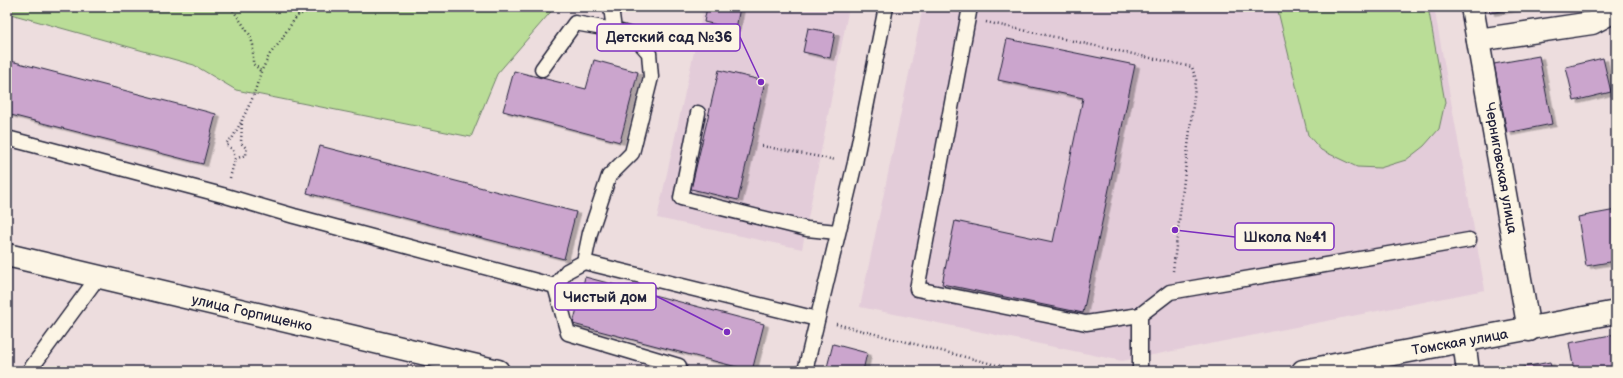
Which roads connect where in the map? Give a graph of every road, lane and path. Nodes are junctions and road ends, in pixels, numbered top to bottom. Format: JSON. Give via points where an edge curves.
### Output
{"nodes":[{"id":1,"x":231,"y":7,"type":"edge"},
{"id":2,"x":303,"y":7,"type":"edge"},
{"id":3,"x":317,"y":7,"type":"edge"},
{"id":4,"x":611,"y":7,"type":"edge"},
{"id":5,"x":886,"y":7,"type":"edge"},
{"id":6,"x":1472,"y":7,"type":"edge"},
{"id":7,"x":1616,"y":10,"type":"edge"},
{"id":8,"x":968,"y":12,"type":"edge"},
{"id":9,"x":297,"y":16,"type":"junction"},
{"id":10,"x":614,"y":30,"type":"junction"},
{"id":11,"x":1478,"y":40,"type":"junction"},
{"id":12,"x":542,"y":69,"type":"dead end"},
{"id":13,"x":261,"y":72,"type":"junction"},
{"id":14,"x":698,"y":113,"type":"dead end"},
{"id":15,"x":242,"y":120,"type":"junction"},
{"id":16,"x":7,"y":138,"type":"edge"},
{"id":17,"x":762,"y":146,"type":"dead end"},
{"id":18,"x":235,"y":159,"type":"junction"},
{"id":19,"x":854,"y":163,"type":"junction"},
{"id":20,"x":226,"y":196,"type":"junction"},
{"id":21,"x":837,"y":232,"type":"junction"},
{"id":22,"x":1468,"y":240,"type":"dead end"},
{"id":23,"x":7,"y":255,"type":"edge"},
{"id":24,"x":584,"y":262,"type":"junction"},
{"id":25,"x":98,"y":277,"type":"junction"},
{"id":26,"x":555,"y":286,"type":"junction"},
{"id":27,"x":1170,"y":292,"type":"junction"},
{"id":28,"x":1616,"y":312,"type":"edge"},
{"id":29,"x":1140,"y":315,"type":"junction"},
{"id":30,"x":818,"y":319,"type":"junction"},
{"id":31,"x":1529,"y":330,"type":"junction"},
{"id":32,"x":1464,"y":341,"type":"junction"},
{"id":33,"x":679,"y":366,"type":"dead end"},
{"id":34,"x":30,"y":371,"type":"edge"},
{"id":35,"x":498,"y":371,"type":"edge"},
{"id":36,"x":805,"y":371,"type":"edge"},
{"id":37,"x":1020,"y":371,"type":"edge"},
{"id":38,"x":1140,"y":371,"type":"edge"},
{"id":39,"x":1303,"y":371,"type":"edge"},
{"id":40,"x":1468,"y":371,"type":"edge"}],
"edges":[{"from":1,"to":13,"type":"path","via":[[250,35],[254,45],[253,64]]},
{"from":2,"to":9,"type":"path"},
{"from":3,"to":9,"type":"path"},
{"from":4,"to":10,"type":"lane"},
{"from":5,"to":19,"type":"lane"},
{"from":6,"to":11,"type":"street","name":"Черниговская улица"},
{"from":7,"to":11,"type":"street","via":[[1592,23]]},
{"from":8,"to":27,"type":"path","via":[[1192,67],[1196,80]]},
{"from":8,"to":29,"type":"lane","via":[[917,289],[1086,323]]},
{"from":9,"to":13,"type":"path","via":[[270,54]]},
{"from":10,"to":12,"type":"lane","via":[[575,23]]},
{"from":10,"to":24,"type":"lane","via":[[634,36],[649,53],[651,77],[632,153],[610,176],[590,233]]},
{"from":11,"to":31,"type":"street","name":"Черниговская улица"},
{"from":13,"to":15,"type":"path"},
{"from":14,"to":21,"type":"lane","via":[[681,198],[806,229]]},
{"from":15,"to":18,"type":"path","via":[[232,139],[226,144],[233,150]]},
{"from":15,"to":18,"type":"path","via":[[241,143],[247,149],[246,155]]},
{"from":16,"to":20,"type":"lane"},
{"from":17,"to":19,"type":"path"},
{"from":18,"to":20,"type":"path"},
{"from":19,"to":21,"type":"lane"},
{"from":20,"to":26,"type":"lane"},
{"from":21,"to":30,"type":"lane"},
{"from":22,"to":27,"type":"lane"},
{"from":23,"to":25,"type":"street","name":"улица Горпищенко"},
{"from":24,"to":26,"type":"lane","via":[[567,271]]},
{"from":24,"to":30,"type":"lane"},
{"from":25,"to":34,"type":"lane"},
{"from":25,"to":35,"type":"street","name":"улица Горпищенко"},
{"from":26,"to":33,"type":"lane","via":[[568,333]]},
{"from":27,"to":29,"type":"lane"},
{"from":28,"to":31,"type":"street","name":"Томская улица"},
{"from":29,"to":38,"type":"lane"},
{"from":30,"to":36,"type":"lane"},
{"from":30,"to":37,"type":"path"},
{"from":31,"to":32,"type":"street","name":"Томская улица"},
{"from":32,"to":39,"type":"street","name":"Томская улица"},
{"from":32,"to":40,"type":"street"}]}
